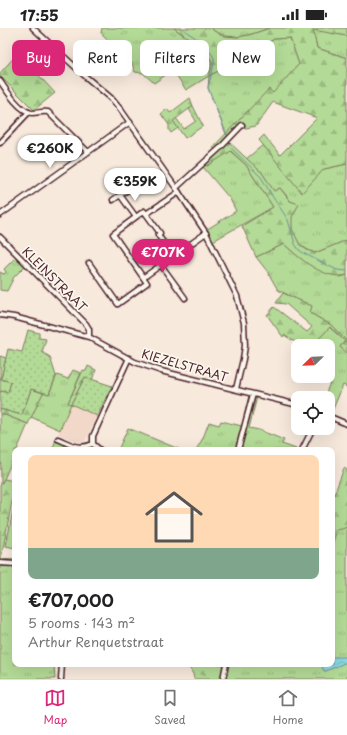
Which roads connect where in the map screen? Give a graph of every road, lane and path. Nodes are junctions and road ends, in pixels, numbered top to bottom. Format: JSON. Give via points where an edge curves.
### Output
{"nodes":[{"id":1,"x":33,"y":28,"type":"edge"},
{"id":2,"x":0,"y":80,"type":"edge"},
{"id":3,"x":29,"y":112,"type":"junction"},
{"id":4,"x":130,"y":122,"type":"junction"},
{"id":5,"x":242,"y":125,"type":"dead end"},
{"id":6,"x":0,"y":143,"type":"edge"},
{"id":7,"x":88,"y":152,"type":"junction"},
{"id":8,"x":133,"y":186,"type":"dead end"},
{"id":9,"x":177,"y":190,"type":"junction"},
{"id":10,"x":120,"y":196,"type":"junction"},
{"id":11,"x":113,"y":200,"type":"dead end"},
{"id":12,"x":146,"y":214,"type":"junction"},
{"id":13,"x":0,"y":215,"type":"edge"},
{"id":14,"x":136,"y":217,"type":"junction"},
{"id":15,"x":206,"y":233,"type":"junction"},
{"id":16,"x":0,"y":237,"type":"edge"},
{"id":17,"x":173,"y":256,"type":"junction"},
{"id":18,"x":89,"y":263,"type":"dead end"},
{"id":19,"x":161,"y":265,"type":"junction"},
{"id":20,"x":144,"y":277,"type":"junction"},
{"id":21,"x":185,"y":298,"type":"dead end"},
{"id":22,"x":0,"y":315,"type":"edge"},
{"id":23,"x":89,"y":338,"type":"junction"},
{"id":24,"x":129,"y":358,"type":"junction"},
{"id":25,"x":236,"y":389,"type":"junction"},
{"id":26,"x":253,"y":394,"type":"junction"},
{"id":27,"x":291,"y":403,"type":"edge"},
{"id":28,"x":335,"y":419,"type":"edge"},
{"id":29,"x":347,"y":424,"type":"edge"},
{"id":30,"x":310,"y":435,"type":"edge"},
{"id":31,"x":58,"y":439,"type":"dead end"},
{"id":32,"x":93,"y":444,"type":"junction"},
{"id":33,"x":78,"y":447,"type":"edge"},
{"id":34,"x":84,"y":447,"type":"edge"},
{"id":35,"x":96,"y":447,"type":"edge"},
{"id":36,"x":239,"y":447,"type":"edge"},
{"id":37,"x":304,"y":447,"type":"edge"},
{"id":38,"x":0,"y":563,"type":"edge"},
{"id":39,"x":12,"y":564,"type":"edge"},
{"id":40,"x":62,"y":667,"type":"edge"},
{"id":41,"x":225,"y":667,"type":"edge"},
{"id":42,"x":61,"y":679,"type":"edge"},
{"id":43,"x":223,"y":679,"type":"edge"}],
"edges":[{"from":1,"to":4,"type":"street","via":[[111,98]]},
{"from":2,"to":3,"type":"street","via":[[16,103]]},
{"from":3,"to":6,"type":"street"},
{"from":3,"to":7,"type":"street","via":[[48,112]]},
{"from":4,"to":7,"type":"street"},
{"from":4,"to":9,"type":"street"},
{"from":5,"to":9,"type":"street"},
{"from":7,"to":13,"type":"street"},
{"from":8,"to":10,"type":"street"},
{"from":9,"to":12,"type":"street"},
{"from":9,"to":15,"type":"street"},
{"from":10,"to":11,"type":"street"},
{"from":10,"to":14,"type":"street"},
{"from":12,"to":14,"type":"street","via":[[144,211]]},
{"from":12,"to":17,"type":"street"},
{"from":14,"to":20,"type":"street","via":[[113,234]]},
{"from":15,"to":17,"type":"street"},
{"from":15,"to":25,"type":"street","via":[[237,296],[244,323],[244,352]]},
{"from":16,"to":23,"type":"street","name":"KLEINSTRAAT","via":[[86,324]]},
{"from":17,"to":19,"type":"street"},
{"from":18,"to":20,"type":"street","via":[[118,304],[147,282]]},
{"from":19,"to":20,"type":"street"},
{"from":19,"to":21,"type":"street"},
{"from":22,"to":23,"type":"street","name":"KIEZELSTRAAT"},
{"from":23,"to":24,"type":"street","name":"KIEZELSTRAAT"},
{"from":24,"to":25,"type":"street","name":"KIEZELSTRAAT","via":[[143,365]]},
{"from":24,"to":32,"type":"street","via":[[93,436]]},
{"from":25,"to":26,"type":"street","name":"KIEZELSTRAAT"},
{"from":26,"to":27,"type":"street","name":"KIEZELSTRAAT"},
{"from":26,"to":36,"type":"street"},
{"from":28,"to":29,"type":"street"},
{"from":30,"to":37,"type":"street"},
{"from":31,"to":33,"type":"street"},
{"from":32,"to":34,"type":"street"},
{"from":32,"to":35,"type":"street"},
{"from":38,"to":39,"type":"street"},
{"from":40,"to":42,"type":"street"},
{"from":41,"to":43,"type":"street"}]}
